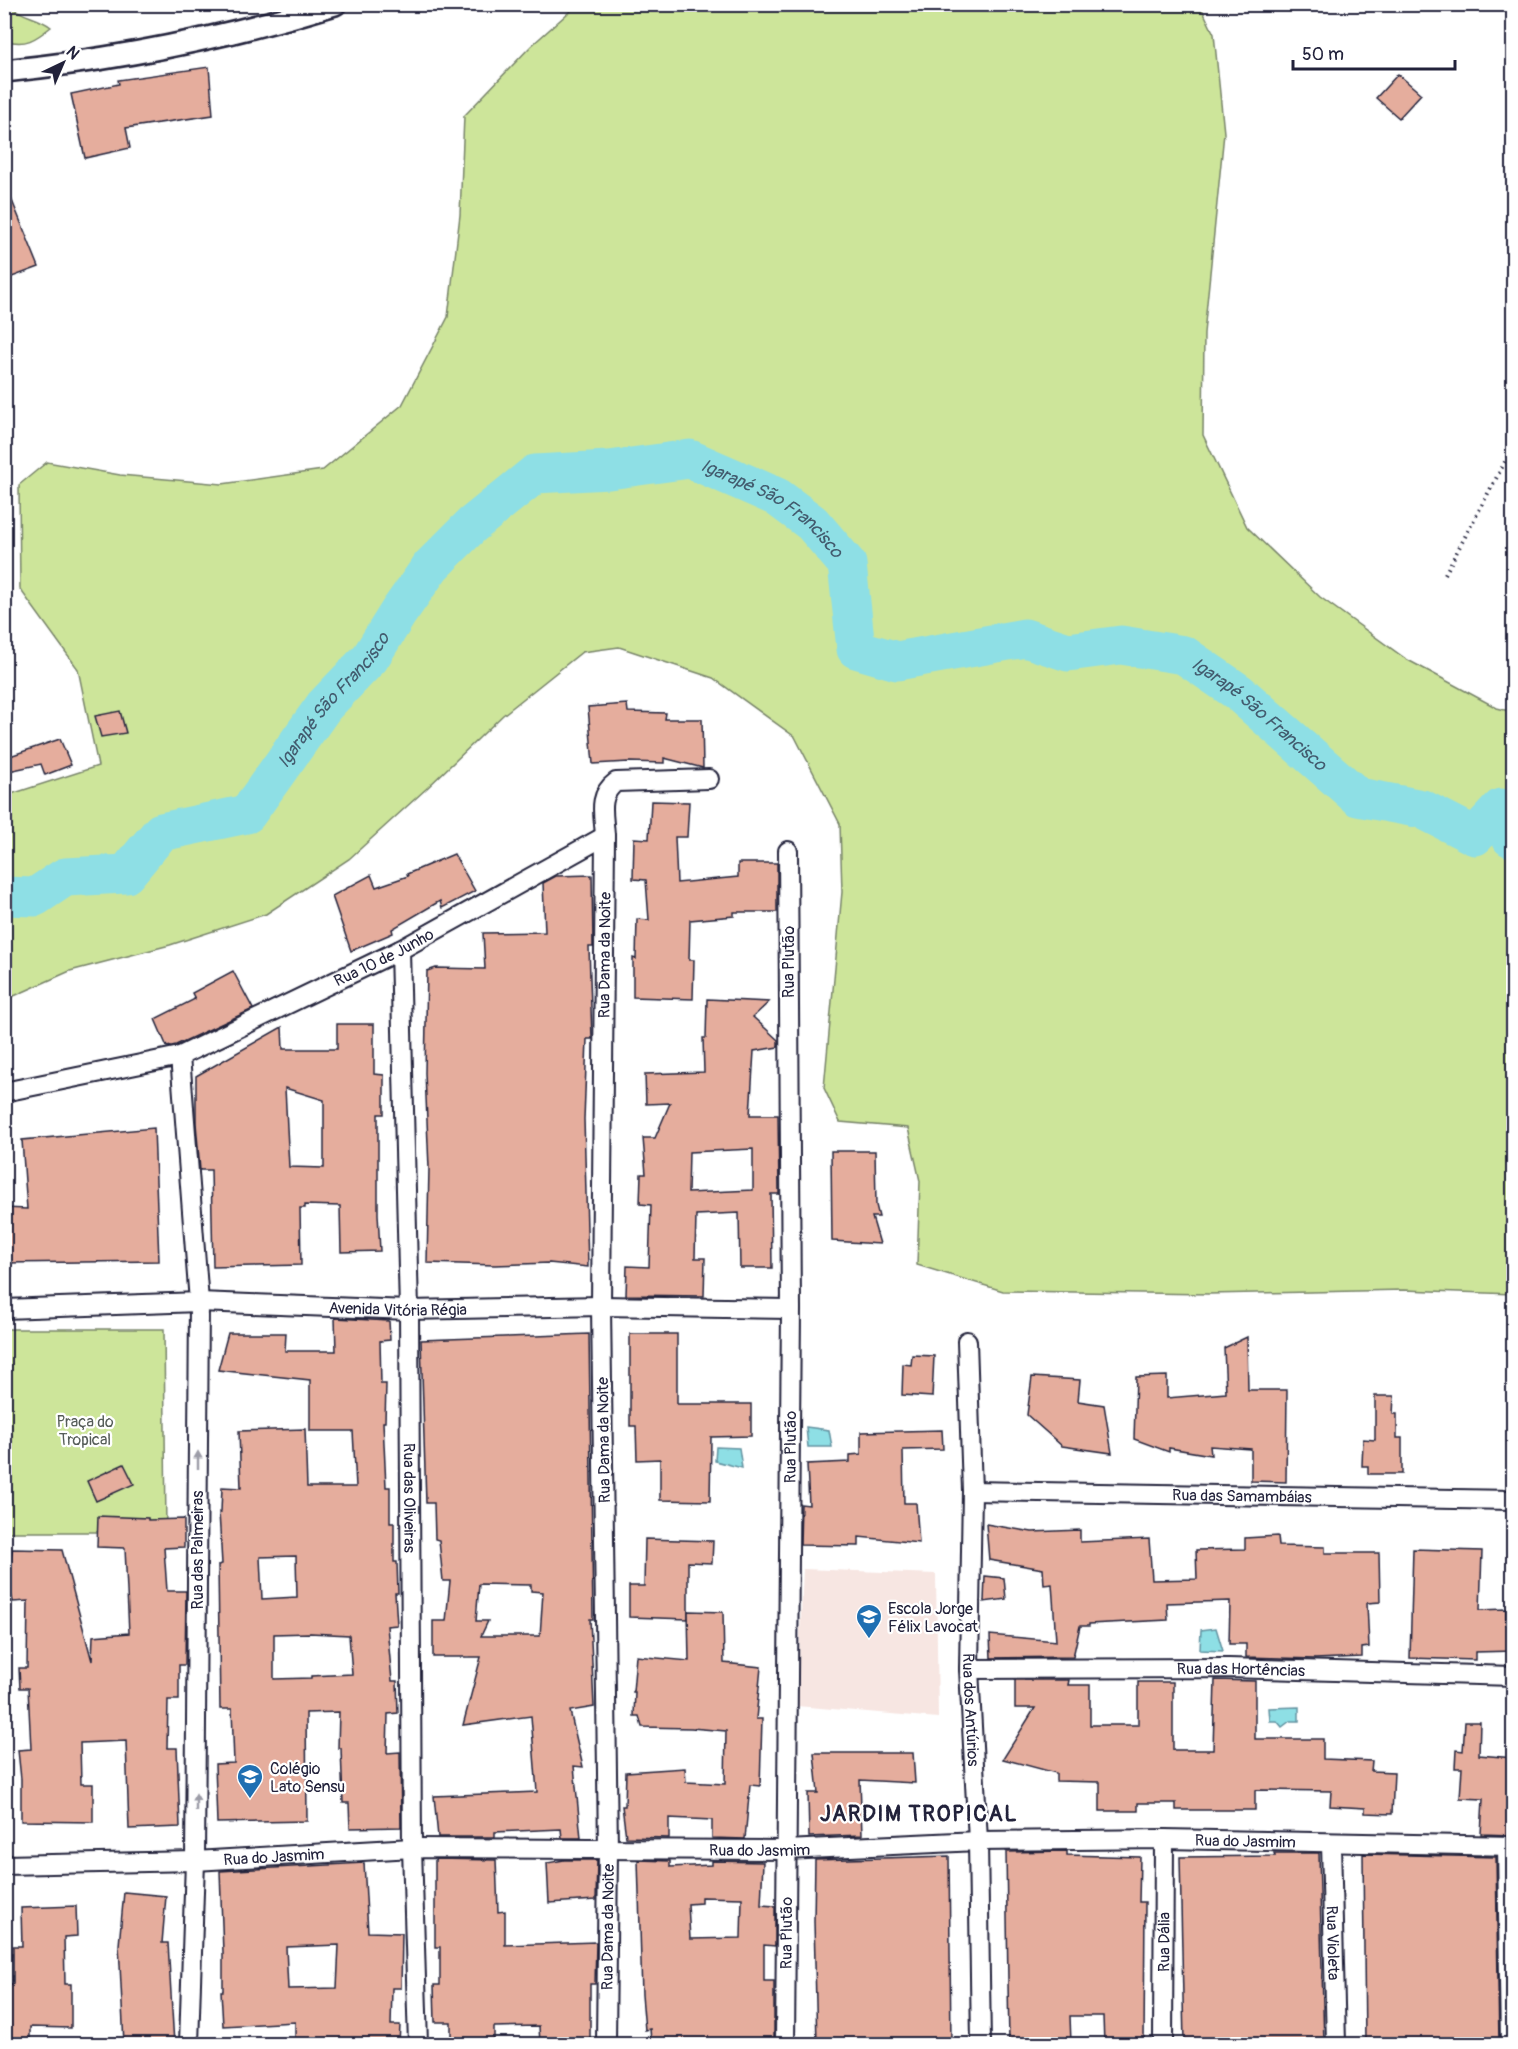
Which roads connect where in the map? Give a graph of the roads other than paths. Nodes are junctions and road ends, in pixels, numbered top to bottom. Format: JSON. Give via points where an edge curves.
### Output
{"nodes":[{"id":1,"x":335,"y":4,"type":"edge"},
{"id":2,"x":4,"y":71,"type":"edge"},
{"id":3,"x":709,"y":779,"type":"dead end"},
{"id":4,"x":605,"y":836,"type":"junction"},
{"id":5,"x":788,"y":851,"type":"dead end"},
{"id":6,"x":400,"y":950,"type":"junction"},
{"id":7,"x":180,"y":1056,"type":"junction"},
{"id":8,"x":4,"y":1092,"type":"edge"},
{"id":9,"x":199,"y":1302,"type":"junction"},
{"id":10,"x":601,"y":1306,"type":"junction"},
{"id":11,"x":4,"y":1309,"type":"edge"},
{"id":12,"x":791,"y":1309,"type":"junction"},
{"id":13,"x":409,"y":1310,"type":"junction"},
{"id":14,"x":967,"y":1341,"type":"dead end"},
{"id":15,"x":972,"y":1491,"type":"junction"},
{"id":16,"x":1514,"y":1500,"type":"edge"},
{"id":17,"x":969,"y":1669,"type":"junction"},
{"id":18,"x":1514,"y":1676,"type":"edge"},
{"id":19,"x":1164,"y":1839,"type":"junction"},
{"id":20,"x":978,"y":1841,"type":"junction"},
{"id":21,"x":1331,"y":1843,"type":"junction"},
{"id":22,"x":1510,"y":1846,"type":"edge"},
{"id":23,"x":412,"y":1848,"type":"junction"},
{"id":24,"x":608,"y":1850,"type":"junction"},
{"id":25,"x":786,"y":1850,"type":"junction"},
{"id":26,"x":195,"y":1861,"type":"junction"},
{"id":27,"x":4,"y":1865,"type":"edge"},
{"id":28,"x":189,"y":2044,"type":"edge"},
{"id":29,"x":418,"y":2044,"type":"edge"},
{"id":30,"x":606,"y":2044,"type":"edge"},
{"id":31,"x":785,"y":2044,"type":"edge"},
{"id":32,"x":981,"y":2044,"type":"edge"},
{"id":33,"x":1163,"y":2044,"type":"edge"},
{"id":34,"x":1336,"y":2044,"type":"edge"},
{"id":35,"x":1510,"y":2044,"type":"edge"}],
"edges":[{"from":1,"to":2,"type":"street","via":[[138,52]]},
{"from":3,"to":4,"type":"street","via":[[616,782],[606,789],[603,799]]},
{"from":4,"to":6,"type":"street","name":"Rua 10 de Junho"},
{"from":4,"to":10,"type":"street","name":"Rua Dama da Noite"},
{"from":5,"to":12,"type":"street","name":"Rua Plutão"},
{"from":6,"to":7,"type":"street","name":"Rua 10 de Junho"},
{"from":6,"to":13,"type":"street","name":"Rua das Oliveiras"},
{"from":7,"to":8,"type":"street","name":"Rua 10 de Junho"},
{"from":7,"to":9,"type":"street","name":"Rua das Palmeiras"},
{"from":9,"to":11,"type":"street","name":"Avenida Vitória Régia"},
{"from":9,"to":13,"type":"street","name":"Avenida Vitória Régia"},
{"from":26,"to":9,"type":"street","name":"Rua das Palmeiras","one_way":true},
{"from":10,"to":12,"type":"street","name":"Avenida Vitória Régia"},
{"from":10,"to":13,"type":"street","name":"Avenida Vitória Régia"},
{"from":10,"to":24,"type":"street","name":"Rua Dama da Noite"},
{"from":12,"to":25,"type":"street","name":"Rua Plutão"},
{"from":13,"to":23,"type":"street","name":"Rua das Oliveiras"},
{"from":14,"to":15,"type":"street","name":"Rua dos Antúrios"},
{"from":15,"to":16,"type":"street","name":"Rua das Samambáias"},
{"from":15,"to":17,"type":"street","name":"Rua dos Antúrios"},
{"from":17,"to":18,"type":"street","name":"Rua das Hortências","via":[[1229,1668]]},
{"from":17,"to":20,"type":"street","name":"Rua dos Antúrios"},
{"from":19,"to":20,"type":"street","name":"Rua do Jasmim"},
{"from":19,"to":21,"type":"street","name":"Rua do Jasmim"},
{"from":19,"to":33,"type":"street","name":"Rua Dália"},
{"from":20,"to":25,"type":"street","name":"Rua do Jasmim"},
{"from":20,"to":32,"type":"street","name":"Rua dos Antúrios"},
{"from":21,"to":22,"type":"street","name":"Rua do Jasmim"},
{"from":21,"to":34,"type":"street","name":"Rua Violeta"},
{"from":22,"to":35,"type":"street"},
{"from":23,"to":24,"type":"street","name":"Rua do Jasmim"},
{"from":23,"to":26,"type":"street","name":"Rua do Jasmim"},
{"from":23,"to":29,"type":"street","name":"Rua das Oliveiras"},
{"from":24,"to":25,"type":"street","name":"Rua do Jasmim"},
{"from":24,"to":30,"type":"street","name":"Rua Dama da Noite"},
{"from":25,"to":31,"type":"street","name":"Rua Plutão"},
{"from":26,"to":27,"type":"street","name":"Rua do Jasmim"},
{"from":26,"to":28,"type":"street","name":"Rua das Palmeiras"}]}
